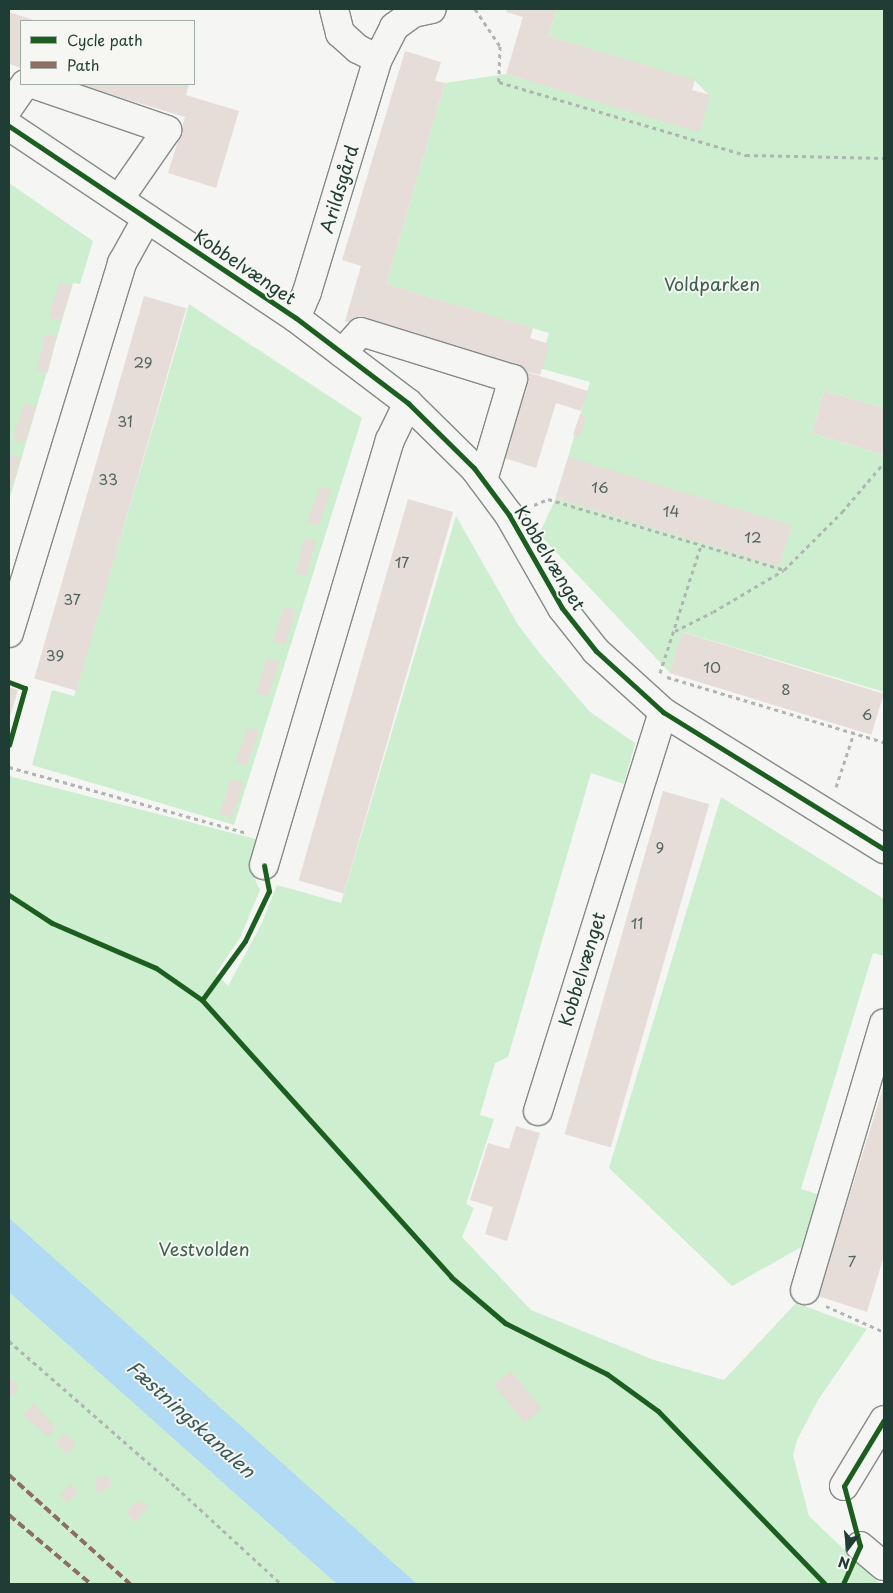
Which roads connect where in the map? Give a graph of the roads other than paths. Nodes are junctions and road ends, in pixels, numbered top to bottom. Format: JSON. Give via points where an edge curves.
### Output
{"nodes":[{"id":1,"x":334,"y":9,"type":"edge"},
{"id":2,"x":432,"y":9,"type":"edge"},
{"id":3,"x":378,"y":59,"type":"junction"},
{"id":4,"x":24,"y":85,"type":"edge"},
{"id":5,"x":36,"y":85,"type":"edge"},
{"id":6,"x":9,"y":107,"type":"edge"},
{"id":7,"x":9,"y":126,"type":"edge"},
{"id":8,"x":119,"y":199,"type":"junction"},
{"id":9,"x":147,"y":218,"type":"junction"},
{"id":10,"x":296,"y":318,"type":"junction"},
{"id":11,"x":342,"y":353,"type":"junction"},
{"id":12,"x":408,"y":403,"type":"junction"},
{"id":13,"x":483,"y":480,"type":"junction"},
{"id":14,"x":9,"y":633,"type":"edge"},
{"id":15,"x":662,"y":712,"type":"junction"},
{"id":16,"x":884,"y":849,"type":"edge"},
{"id":17,"x":264,"y":865,"type":"dead end"},
{"id":18,"x":884,"y":1023,"type":"edge"},
{"id":19,"x":538,"y":1111,"type":"dead end"},
{"id":20,"x":805,"y":1290,"type":"road end"},
{"id":21,"x":884,"y":1420,"type":"edge"},
{"id":22,"x":844,"y":1486,"type":"dead end"},
{"id":23,"x":860,"y":1546,"type":"dead end"},
{"id":24,"x":884,"y":1566,"type":"edge"}],
"edges":[{"from":1,"to":3,"type":"street","via":[[340,33],[358,49]]},
{"from":2,"to":3,"type":"street","name":"Arildsgård","via":[[413,13],[394,27]]},
{"from":3,"to":10,"type":"street","name":"Arildsgård","via":[[307,292]]},
{"from":4,"to":6,"type":"street"},
{"from":5,"to":8,"type":"street","via":[[167,130]]},
{"from":7,"to":8,"type":"street","name":"Kobbelvænget"},
{"from":8,"to":9,"type":"street","name":"Kobbelvænget"},
{"from":9,"to":10,"type":"street","name":"Kobbelvænget"},
{"from":9,"to":14,"type":"street","via":[[122,263]]},
{"from":10,"to":11,"type":"street","name":"Kobbelvænget"},
{"from":11,"to":12,"type":"street","name":"Kobbelvænget"},
{"from":11,"to":13,"type":"street","via":[[361,332],[513,378]]},
{"from":12,"to":13,"type":"street","name":"Kobbelvænget"},
{"from":12,"to":17,"type":"street","via":[[390,440]]},
{"from":13,"to":15,"type":"street","name":"Kobbelvænget","via":[[509,515],[568,616],[596,651]]},
{"from":15,"to":16,"type":"street","name":"Kobbelvænget"},
{"from":15,"to":19,"type":"street","name":"Kobbelvænget"},
{"from":18,"to":20,"type":"street"},
{"from":21,"to":22,"type":"street"},
{"from":23,"to":24,"type":"street"}]}
